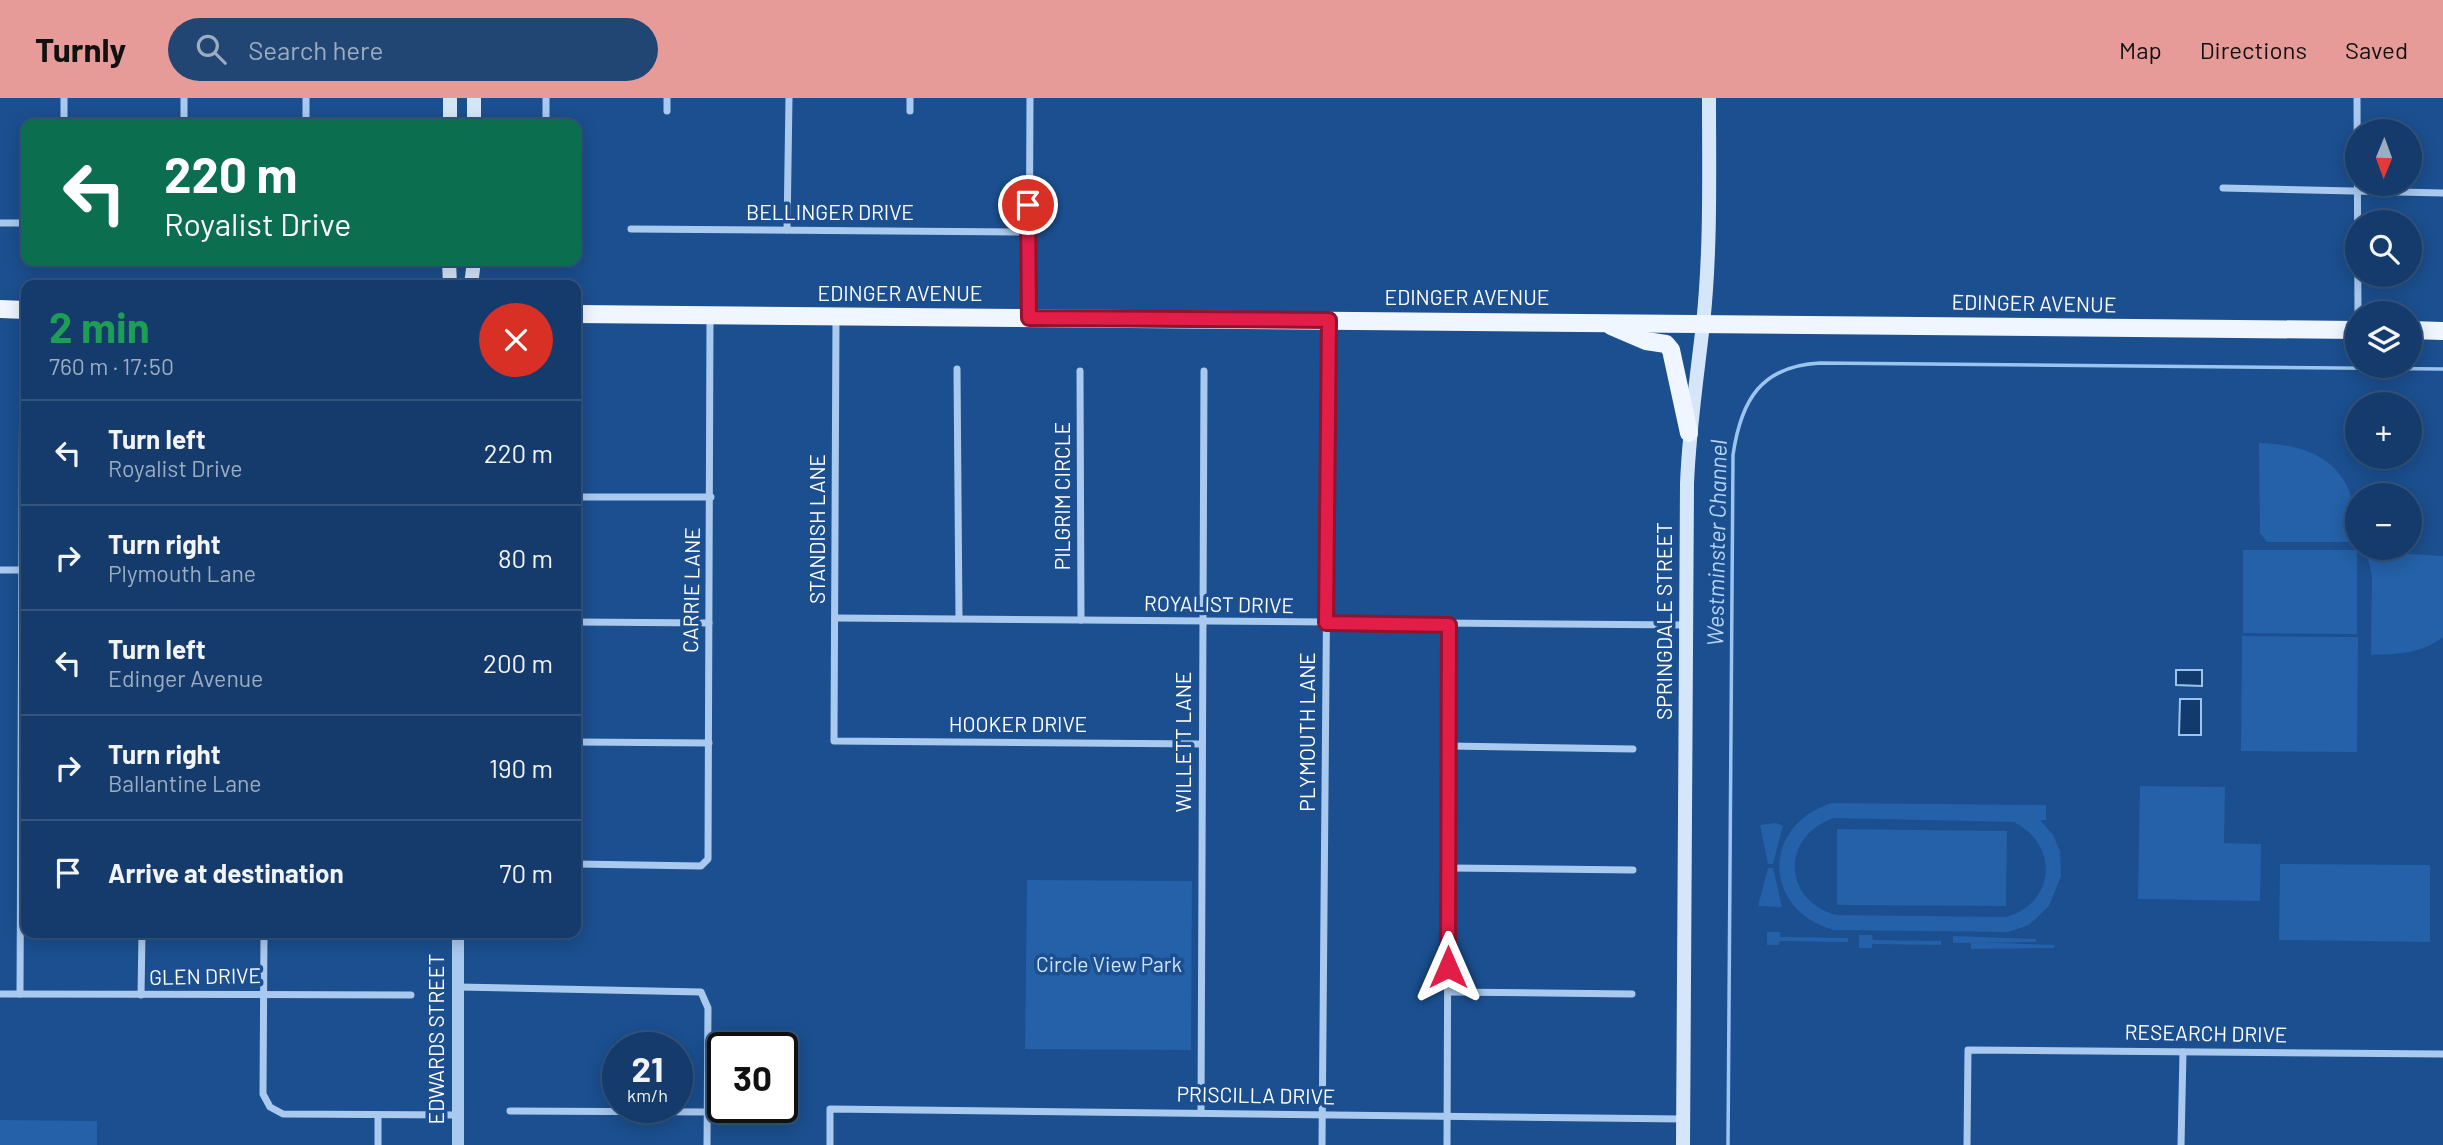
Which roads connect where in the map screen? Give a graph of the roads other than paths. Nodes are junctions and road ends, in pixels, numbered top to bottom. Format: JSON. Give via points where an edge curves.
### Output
{"nodes":[{"id":1,"x":64,"y":98,"type":"edge"},
{"id":2,"x":184,"y":98,"type":"edge"},
{"id":3,"x":306,"y":98,"type":"edge"},
{"id":4,"x":450,"y":98,"type":"edge"},
{"id":5,"x":474,"y":98,"type":"edge"},
{"id":6,"x":546,"y":98,"type":"edge"},
{"id":7,"x":667,"y":98,"type":"edge"},
{"id":8,"x":789,"y":98,"type":"edge"},
{"id":9,"x":910,"y":98,"type":"edge"},
{"id":10,"x":1030,"y":98,"type":"edge"},
{"id":11,"x":1709,"y":98,"type":"edge"},
{"id":12,"x":2357,"y":98,"type":"edge"},
{"id":13,"x":667,"y":111,"type":"dead end"},
{"id":14,"x":911,"y":111,"type":"dead end"},
{"id":15,"x":64,"y":119,"type":"edge"},
{"id":16,"x":184,"y":119,"type":"edge"},
{"id":17,"x":306,"y":119,"type":"edge"},
{"id":18,"x":450,"y":119,"type":"edge"},
{"id":19,"x":474,"y":119,"type":"edge"},
{"id":20,"x":546,"y":119,"type":"edge"},
{"id":21,"x":2357,"y":119,"type":"edge"},
{"id":22,"x":2223,"y":188,"type":"dead end"},
{"id":23,"x":2345,"y":193,"type":"edge"},
{"id":24,"x":2422,"y":193,"type":"edge"},
{"id":25,"x":2443,"y":193,"type":"edge"},
{"id":26,"x":2357,"y":196,"type":"edge"},
{"id":27,"x":0,"y":223,"type":"edge"},
{"id":28,"x":21,"y":223,"type":"edge"},
{"id":29,"x":631,"y":229,"type":"dead end"},
{"id":30,"x":787,"y":230,"type":"junction"},
{"id":31,"x":1028,"y":232,"type":"junction"},
{"id":32,"x":2358,"y":301,"type":"edge"},
{"id":33,"x":0,"y":309,"type":"edge"},
{"id":34,"x":21,"y":310,"type":"edge"},
{"id":35,"x":581,"y":314,"type":"edge"},
{"id":36,"x":710,"y":315,"type":"junction"},
{"id":37,"x":836,"y":316,"type":"junction"},
{"id":38,"x":1029,"y":318,"type":"junction"},
{"id":39,"x":1329,"y":320,"type":"junction"},
{"id":40,"x":1602,"y":322,"type":"junction"},
{"id":41,"x":1703,"y":323,"type":"junction"},
{"id":42,"x":2345,"y":330,"type":"edge"},
{"id":43,"x":2422,"y":330,"type":"edge"},
{"id":44,"x":2443,"y":331,"type":"edge"},
{"id":45,"x":957,"y":369,"type":"dead end"},
{"id":46,"x":1080,"y":371,"type":"dead end"},
{"id":47,"x":1204,"y":371,"type":"dead end"},
{"id":48,"x":1689,"y":433,"type":"junction"},
{"id":49,"x":581,"y":497,"type":"edge"},
{"id":50,"x":711,"y":498,"type":"junction"},
{"id":51,"x":0,"y":570,"type":"edge"},
{"id":52,"x":21,"y":570,"type":"edge"},
{"id":53,"x":835,"y":618,"type":"junction"},
{"id":54,"x":959,"y":618,"type":"junction"},
{"id":55,"x":1081,"y":620,"type":"junction"},
{"id":56,"x":581,"y":622,"type":"edge"},
{"id":57,"x":1202,"y":622,"type":"junction"},
{"id":58,"x":709,"y":623,"type":"junction"},
{"id":59,"x":1326,"y":623,"type":"junction"},
{"id":60,"x":1449,"y":625,"type":"junction"},
{"id":61,"x":1686,"y":625,"type":"junction"},
{"id":62,"x":834,"y":741,"type":"joint"},
{"id":63,"x":581,"y":742,"type":"edge"},
{"id":64,"x":709,"y":743,"type":"junction"},
{"id":65,"x":1201,"y":744,"type":"junction"},
{"id":66,"x":1448,"y":746,"type":"junction"},
{"id":67,"x":1633,"y":749,"type":"dead end"},
{"id":68,"x":581,"y":864,"type":"edge"},
{"id":69,"x":1448,"y":868,"type":"junction"},
{"id":70,"x":1633,"y":870,"type":"dead end"},
{"id":71,"x":21,"y":931,"type":"edge"},
{"id":72,"x":142,"y":938,"type":"edge"},
{"id":73,"x":264,"y":938,"type":"edge"},
{"id":74,"x":458,"y":938,"type":"edge"},
{"id":75,"x":458,"y":987,"type":"junction"},
{"id":76,"x":1448,"y":992,"type":"junction"},
{"id":77,"x":263,"y":993,"type":"junction"},
{"id":78,"x":0,"y":994,"type":"edge"},
{"id":79,"x":20,"y":994,"type":"junction"},
{"id":80,"x":1632,"y":994,"type":"dead end"},
{"id":81,"x":141,"y":995,"type":"junction"},
{"id":82,"x":411,"y":995,"type":"dead end"},
{"id":83,"x":708,"y":1032,"type":"edge"},
{"id":84,"x":2183,"y":1052,"type":"junction"},
{"id":85,"x":2443,"y":1054,"type":"edge"},
{"id":86,"x":510,"y":1111,"type":"dead end"},
{"id":87,"x":707,"y":1112,"type":"joint"},
{"id":88,"x":1201,"y":1113,"type":"junction"},
{"id":89,"x":1322,"y":1114,"type":"junction"},
{"id":90,"x":379,"y":1115,"type":"junction"},
{"id":91,"x":458,"y":1115,"type":"junction"},
{"id":92,"x":1447,"y":1116,"type":"junction"},
{"id":93,"x":1683,"y":1119,"type":"junction"},
{"id":94,"x":378,"y":1145,"type":"edge"},
{"id":95,"x":458,"y":1145,"type":"edge"},
{"id":96,"x":706,"y":1145,"type":"edge"},
{"id":97,"x":830,"y":1145,"type":"edge"},
{"id":98,"x":1322,"y":1145,"type":"edge"},
{"id":99,"x":1447,"y":1145,"type":"edge"},
{"id":100,"x":1683,"y":1145,"type":"edge"},
{"id":101,"x":1967,"y":1145,"type":"edge"},
{"id":102,"x":2181,"y":1145,"type":"edge"}],
"edges":[{"from":1,"to":15,"type":"street"},
{"from":2,"to":16,"type":"street"},
{"from":3,"to":17,"type":"street"},
{"from":4,"to":18,"type":"main road"},
{"from":5,"to":19,"type":"main road"},
{"from":6,"to":20,"type":"street"},
{"from":7,"to":13,"type":"street"},
{"from":8,"to":30,"type":"street"},
{"from":9,"to":14,"type":"street"},
{"from":10,"to":31,"type":"street"},
{"from":11,"to":41,"type":"main road","name":"SPRINGDALE STREET","via":[[1710,212]]},
{"from":12,"to":21,"type":"street"},
{"from":22,"to":23,"type":"street"},
{"from":24,"to":25,"type":"street"},
{"from":26,"to":32,"type":"street"},
{"from":27,"to":28,"type":"street"},
{"from":29,"to":30,"type":"street","name":"BELLINGER DRIVE"},
{"from":30,"to":31,"type":"street","name":"BELLINGER DRIVE"},
{"from":31,"to":38,"type":"street"},
{"from":33,"to":34,"type":"main road"},
{"from":35,"to":36,"type":"main road","name":"EDINGER AVENUE"},
{"from":36,"to":37,"type":"main road","name":"EDINGER AVENUE"},
{"from":36,"to":50,"type":"street","name":"CARRIE LANE"},
{"from":37,"to":38,"type":"main road","name":"EDINGER AVENUE"},
{"from":37,"to":53,"type":"street","name":"STANDISH LANE"},
{"from":38,"to":39,"type":"main road","name":"EDINGER AVENUE"},
{"from":39,"to":40,"type":"main road","name":"EDINGER AVENUE"},
{"from":39,"to":59,"type":"street","name":"PLYMOUTH LANE"},
{"from":40,"to":41,"type":"main road","name":"EDINGER AVENUE"},
{"from":40,"to":48,"type":"main road","via":[[1646,341],[1666,344],[1671,350]]},
{"from":41,"to":42,"type":"main road","name":"EDINGER AVENUE"},
{"from":41,"to":48,"type":"main road","name":"SPRINGDALE STREET"},
{"from":43,"to":44,"type":"main road"},
{"from":45,"to":54,"type":"street"},
{"from":46,"to":55,"type":"street","name":"PILGRIM CIRCLE"},
{"from":47,"to":57,"type":"street","name":"WILLETT LANE"},
{"from":48,"to":61,"type":"main road","name":"SPRINGDALE STREET"},
{"from":49,"to":50,"type":"street"},
{"from":50,"to":58,"type":"street","name":"CARRIE LANE"},
{"from":51,"to":52,"type":"street"},
{"from":53,"to":54,"type":"street","name":"ROYALIST DRIVE"},
{"from":53,"to":62,"type":"street","name":"STANDISH LANE"},
{"from":54,"to":55,"type":"street","name":"ROYALIST DRIVE"},
{"from":55,"to":57,"type":"street","name":"ROYALIST DRIVE"},
{"from":56,"to":58,"type":"street"},
{"from":57,"to":59,"type":"street","name":"ROYALIST DRIVE"},
{"from":57,"to":65,"type":"street","name":"WILLETT LANE"},
{"from":58,"to":64,"type":"street","name":"CARRIE LANE"},
{"from":59,"to":60,"type":"street","name":"ROYALIST DRIVE"},
{"from":59,"to":89,"type":"street","name":"PLYMOUTH LANE"},
{"from":60,"to":61,"type":"street","name":"ROYALIST DRIVE"},
{"from":60,"to":66,"type":"street"},
{"from":61,"to":93,"type":"main road","name":"SPRINGDALE STREET"},
{"from":62,"to":65,"type":"street","name":"HOOKER DRIVE"},
{"from":63,"to":64,"type":"street"},
{"from":64,"to":68,"type":"street","name":"CARRIE LANE","via":[[705,864]]},
{"from":65,"to":88,"type":"street","name":"WILLETT LANE"},
{"from":66,"to":67,"type":"street"},
{"from":66,"to":69,"type":"street"},
{"from":69,"to":70,"type":"street"},
{"from":69,"to":76,"type":"street"},
{"from":71,"to":79,"type":"street"},
{"from":72,"to":81,"type":"street"},
{"from":73,"to":77,"type":"street"},
{"from":74,"to":75,"type":"street","name":"EDWARDS STREET"},
{"from":75,"to":83,"type":"street","via":[[701,992],[708,1008]]},
{"from":75,"to":91,"type":"street","name":"EDWARDS STREET"},
{"from":76,"to":80,"type":"street"},
{"from":76,"to":92,"type":"street"},
{"from":77,"to":81,"type":"street","name":"GLEN DRIVE"},
{"from":77,"to":82,"type":"street","name":"GLEN DRIVE"},
{"from":77,"to":90,"type":"street","via":[[263,1094],[270,1107],[283,1114]]},
{"from":78,"to":79,"type":"street","name":"GLEN DRIVE"},
{"from":79,"to":81,"type":"street","name":"GLEN DRIVE"},
{"from":84,"to":85,"type":"street","name":"RESEARCH DRIVE"},
{"from":84,"to":101,"type":"street","name":"RESEARCH DRIVE","via":[[1968,1050]]},
{"from":84,"to":102,"type":"street"},
{"from":86,"to":87,"type":"street"},
{"from":87,"to":96,"type":"street"},
{"from":88,"to":89,"type":"street","name":"PRISCILLA DRIVE"},
{"from":88,"to":97,"type":"street","name":"PRISCILLA DRIVE","via":[[830,1109]]},
{"from":89,"to":92,"type":"street","name":"PRISCILLA DRIVE"},
{"from":89,"to":98,"type":"street","name":"PLYMOUTH LANE"},
{"from":90,"to":91,"type":"street"},
{"from":90,"to":94,"type":"street"},
{"from":91,"to":95,"type":"street","name":"EDWARDS STREET"},
{"from":92,"to":93,"type":"street","name":"PRISCILLA DRIVE"},
{"from":92,"to":99,"type":"street"},
{"from":93,"to":100,"type":"main road","name":"SPRINGDALE STREET"}]}
